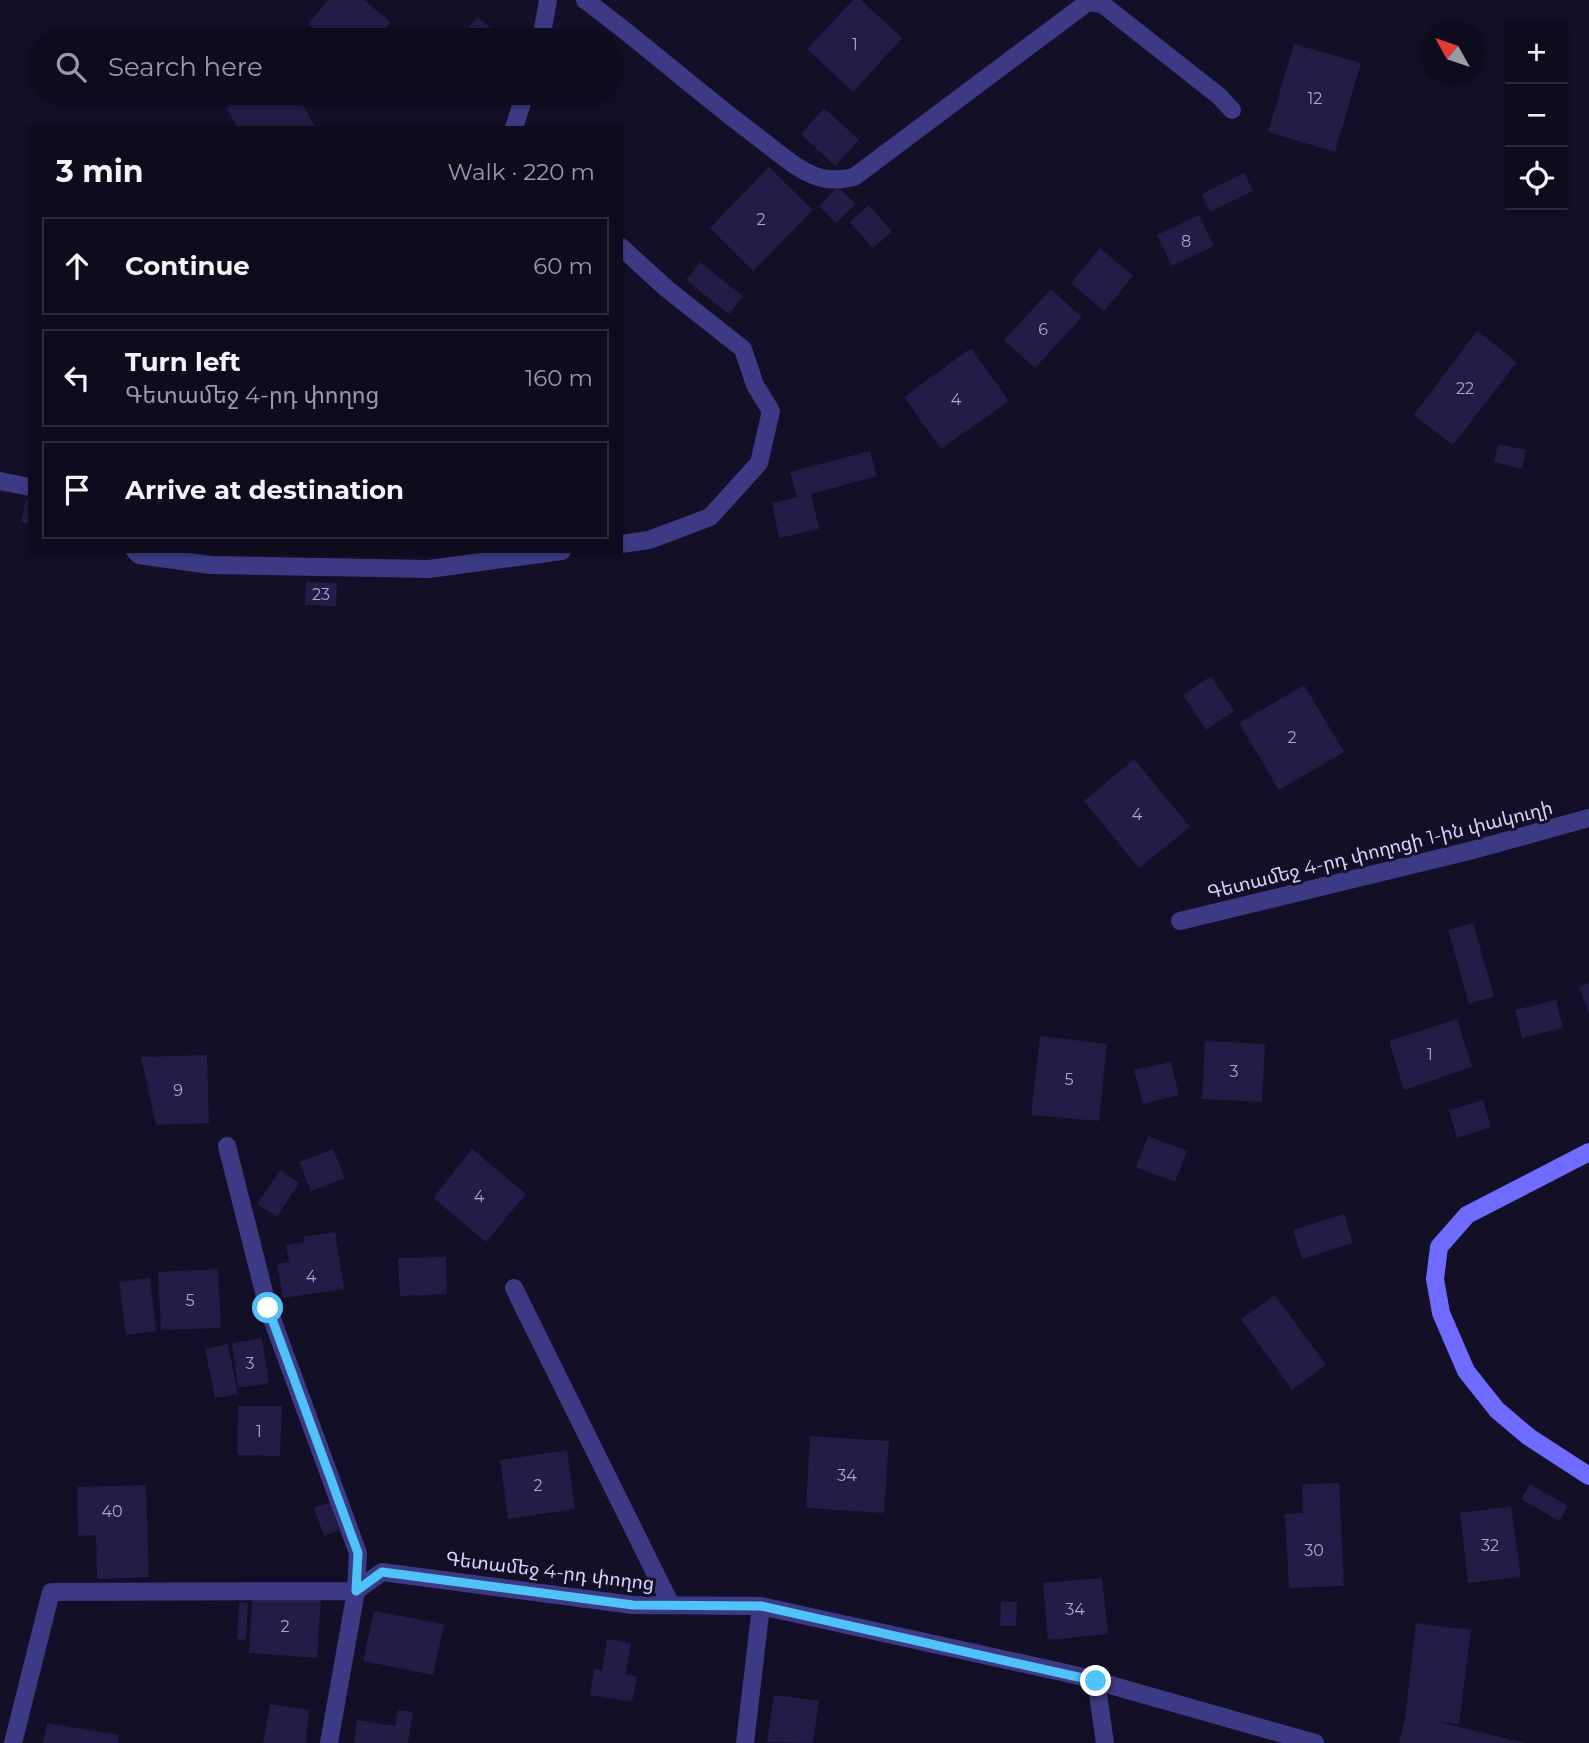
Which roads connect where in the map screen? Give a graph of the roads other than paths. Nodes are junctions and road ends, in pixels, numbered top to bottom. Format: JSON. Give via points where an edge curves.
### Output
{"nodes":[{"id":1,"x":548,"y":0,"type":"edge"},
{"id":2,"x":585,"y":0,"type":"edge"},
{"id":3,"x":543,"y":28,"type":"edge"},
{"id":4,"x":623,"y":28,"type":"edge"},
{"id":5,"x":623,"y":28,"type":"edge"},
{"id":6,"x":521,"y":105,"type":"edge"},
{"id":7,"x":1232,"y":110,"type":"dead end"},
{"id":8,"x":515,"y":126,"type":"edge"},
{"id":9,"x":623,"y":249,"type":"edge"},
{"id":10,"x":0,"y":481,"type":"edge"},
{"id":11,"x":28,"y":487,"type":"edge"},
{"id":12,"x":623,"y":544,"type":"edge"},
{"id":13,"x":137,"y":553,"type":"edge"},
{"id":14,"x":547,"y":553,"type":"edge"},
{"id":15,"x":1589,"y":818,"type":"edge"},
{"id":16,"x":1180,"y":921,"type":"dead end"},
{"id":17,"x":227,"y":1146,"type":"dead end"},
{"id":18,"x":1589,"y":1152,"type":"edge"},
{"id":19,"x":514,"y":1288,"type":"dead end"},
{"id":20,"x":1589,"y":1476,"type":"edge"},
{"id":21,"x":356,"y":1591,"type":"junction"},
{"id":22,"x":671,"y":1605,"type":"junction"},
{"id":23,"x":761,"y":1606,"type":"junction"},
{"id":24,"x":1096,"y":1681,"type":"junction"},
{"id":25,"x":13,"y":1743,"type":"edge"},
{"id":26,"x":329,"y":1743,"type":"edge"},
{"id":27,"x":745,"y":1743,"type":"edge"},
{"id":28,"x":1105,"y":1743,"type":"edge"},
{"id":29,"x":1315,"y":1743,"type":"edge"}],
"edges":[{"from":1,"to":3,"type":"street"},
{"from":2,"to":4,"type":"street"},
{"from":5,"to":7,"type":"street","via":[[745,127],[821,178],[854,177],[1088,2],[1102,4]]},
{"from":6,"to":8,"type":"street"},
{"from":9,"to":12,"type":"street","via":[[743,349],[771,411],[759,463],[710,517],[649,540]]},
{"from":10,"to":11,"type":"street"},
{"from":13,"to":14,"type":"street","via":[[210,565],[429,569]]},
{"from":15,"to":16,"type":"street","name":"Գետամեջ 4-րդ փողոցի 1-ին փակուղի"},
{"from":17,"to":21,"type":"street","via":[[268,1308],[358,1553]]},
{"from":18,"to":20,"type":"street","via":[[1467,1215],[1439,1247],[1435,1279],[1441,1313],[1466,1371],[1497,1410]]},
{"from":19,"to":22,"type":"street"},
{"from":21,"to":22,"type":"street","name":"Գետամեջ 4-րդ փողոց","via":[[382,1572],[633,1605]]},
{"from":21,"to":25,"type":"street","via":[[51,1592]]},
{"from":21,"to":26,"type":"street"},
{"from":22,"to":23,"type":"street","name":"Գետամեջ 4-րդ փողոց"},
{"from":23,"to":24,"type":"street","name":"Գետամեջ 4-րդ փողոց"},
{"from":23,"to":27,"type":"street"},
{"from":24,"to":28,"type":"street"},
{"from":24,"to":29,"type":"street","name":"Գետամեջ 4-րդ փողոց"}]}
